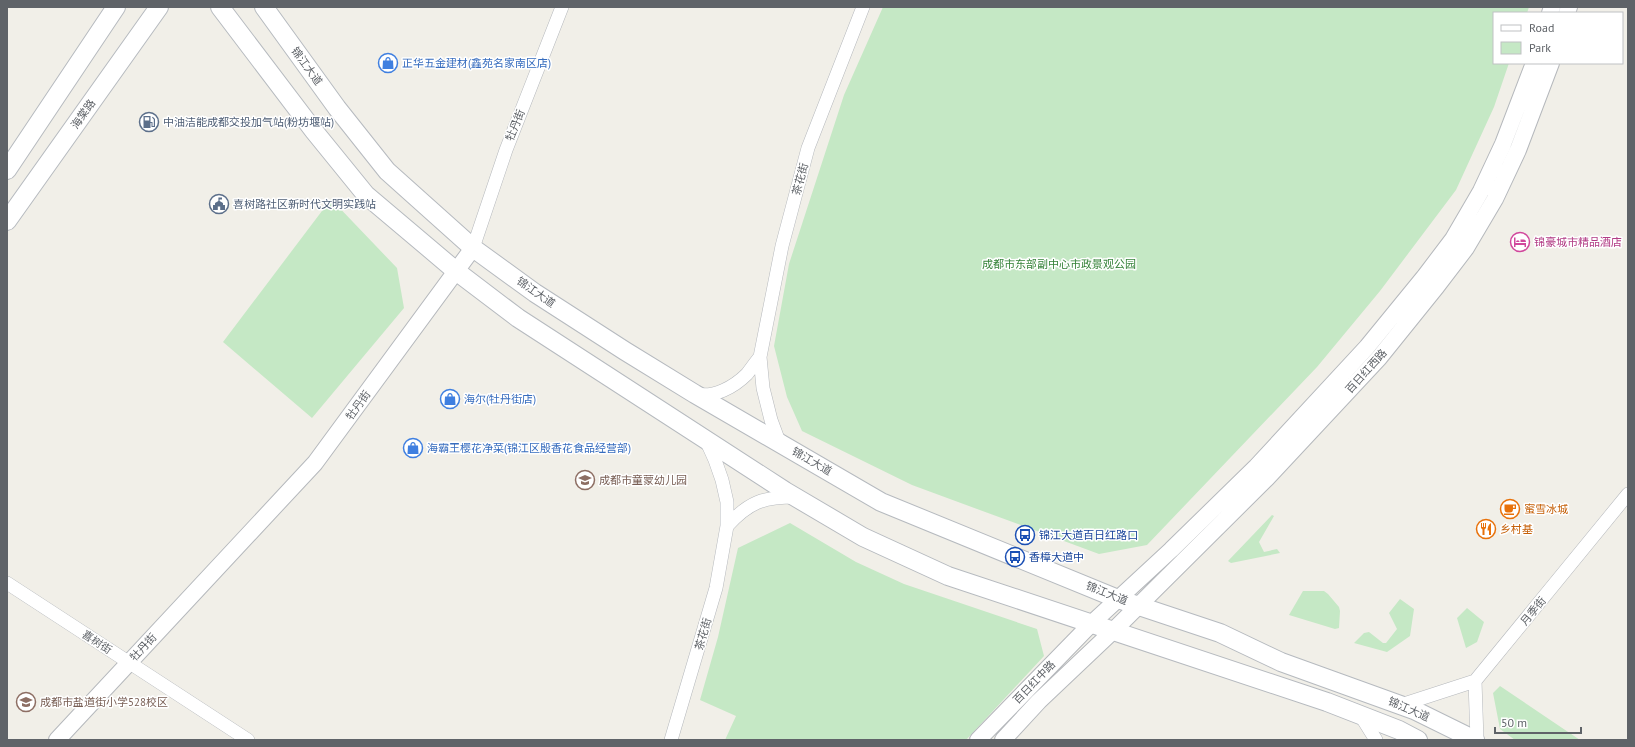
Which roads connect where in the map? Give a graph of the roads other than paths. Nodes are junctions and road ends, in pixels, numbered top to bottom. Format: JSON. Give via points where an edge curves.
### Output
{"nodes":[{"id":1,"x":116,"y":7,"type":"edge"},
{"id":2,"x":159,"y":7,"type":"edge"},
{"id":3,"x":220,"y":7,"type":"edge"},
{"id":4,"x":264,"y":7,"type":"edge"},
{"id":5,"x":562,"y":7,"type":"edge"},
{"id":6,"x":863,"y":7,"type":"edge"},
{"id":7,"x":1534,"y":64,"type":"edge"},
{"id":8,"x":1551,"y":64,"type":"edge"},
{"id":9,"x":7,"y":170,"type":"edge"},
{"id":10,"x":7,"y":221,"type":"edge"},
{"id":11,"x":473,"y":248,"type":"junction"},
{"id":12,"x":456,"y":271,"type":"junction"},
{"id":13,"x":760,"y":357,"type":"junction"},
{"id":14,"x":695,"y":394,"type":"junction"},
{"id":15,"x":706,"y":440,"type":"junction"},
{"id":16,"x":792,"y":450,"type":"junction"},
{"id":17,"x":1628,"y":494,"type":"edge"},
{"id":18,"x":795,"y":497,"type":"junction"},
{"id":19,"x":727,"y":526,"type":"junction"},
{"id":20,"x":7,"y":583,"type":"edge"},
{"id":21,"x":1118,"y":599,"type":"junction"},
{"id":22,"x":1138,"y":605,"type":"junction"},
{"id":23,"x":1091,"y":624,"type":"junction"},
{"id":24,"x":1114,"y":630,"type":"junction"},
{"id":25,"x":129,"y":662,"type":"junction"},
{"id":26,"x":1475,"y":681,"type":"junction"},
{"id":27,"x":1401,"y":705,"type":"junction"},
{"id":28,"x":1361,"y":716,"type":"junction"},
{"id":29,"x":57,"y":740,"type":"edge"},
{"id":30,"x":248,"y":740,"type":"edge"},
{"id":31,"x":671,"y":740,"type":"edge"},
{"id":32,"x":978,"y":740,"type":"edge"},
{"id":33,"x":1003,"y":740,"type":"edge"},
{"id":34,"x":1376,"y":740,"type":"edge"},
{"id":35,"x":1418,"y":740,"type":"edge"},
{"id":36,"x":1476,"y":740,"type":"edge"}],
"edges":[{"from":1,"to":9,"type":"main road"},
{"from":2,"to":10,"type":"main road","name":"海棠路"},
{"from":3,"to":12,"type":"main road","via":[[366,195]]},
{"from":4,"to":11,"type":"main road","name":"锦江大道","via":[[337,108],[387,171]]},
{"from":5,"to":11,"type":"street","name":"牡丹街","via":[[506,150]]},
{"from":6,"to":13,"type":"street","name":"茶花街","via":[[808,148],[782,246]]},
{"from":7,"to":21,"type":"street","name":"百日红西路","via":[[1503,144],[1481,191],[1453,239],[1425,276],[1367,347],[1256,467]]},
{"from":8,"to":22,"type":"street","name":"百日红西路","via":[[1518,150],[1495,199],[1466,248],[1441,281],[1379,358],[1267,478]]},
{"from":11,"to":12,"type":"street","name":"牡丹街"},
{"from":11,"to":14,"type":"main road","name":"锦江大道","via":[[535,293]]},
{"from":12,"to":15,"type":"main road","via":[[518,318]]},
{"from":12,"to":25,"type":"street","name":"牡丹街","via":[[315,464]]},
{"from":13,"to":14,"type":"street","name":"茶花街","via":[[746,375],[731,386],[715,394]]},
{"from":13,"to":16,"type":"street","name":"茶花街","via":[[763,388],[771,420],[778,439]]},
{"from":14,"to":16,"type":"main road","name":"锦江大道"},
{"from":15,"to":18,"type":"main road"},
{"from":15,"to":19,"type":"street","name":"茶花街","via":[[722,480],[727,502]]},
{"from":16,"to":21,"type":"main road","name":"锦江大道","via":[[881,502]]},
{"from":17,"to":26,"type":"street","name":"月季街"},
{"from":18,"to":19,"type":"street","via":[[774,497],[754,503],[739,512]]},
{"from":18,"to":23,"type":"main road","via":[[863,537],[948,576]]},
{"from":19,"to":31,"type":"street","name":"茶花街","via":[[716,588]]},
{"from":20,"to":25,"type":"street","name":"喜树街"},
{"from":21,"to":22,"type":"main road","name":"锦江大道"},
{"from":21,"to":23,"type":"street","name":"百日红西路"},
{"from":22,"to":24,"type":"street","name":"百日红西路"},
{"from":22,"to":27,"type":"main road","name":"锦江大道","via":[[1220,633],[1281,662]]},
{"from":23,"to":24,"type":"main road"},
{"from":23,"to":32,"type":"street","name":"百日红中路"},
{"from":24,"to":28,"type":"main road","via":[[1327,702]]},
{"from":24,"to":33,"type":"street","name":"百日红中路","via":[[1049,691]]},
{"from":25,"to":29,"type":"street","name":"牡丹街"},
{"from":25,"to":30,"type":"street","name":"喜树街"},
{"from":26,"to":27,"type":"street"},
{"from":26,"to":36,"type":"street"},
{"from":27,"to":36,"type":"main road","name":"锦江大道"},
{"from":28,"to":34,"type":"street"},
{"from":28,"to":35,"type":"main road"}]}
